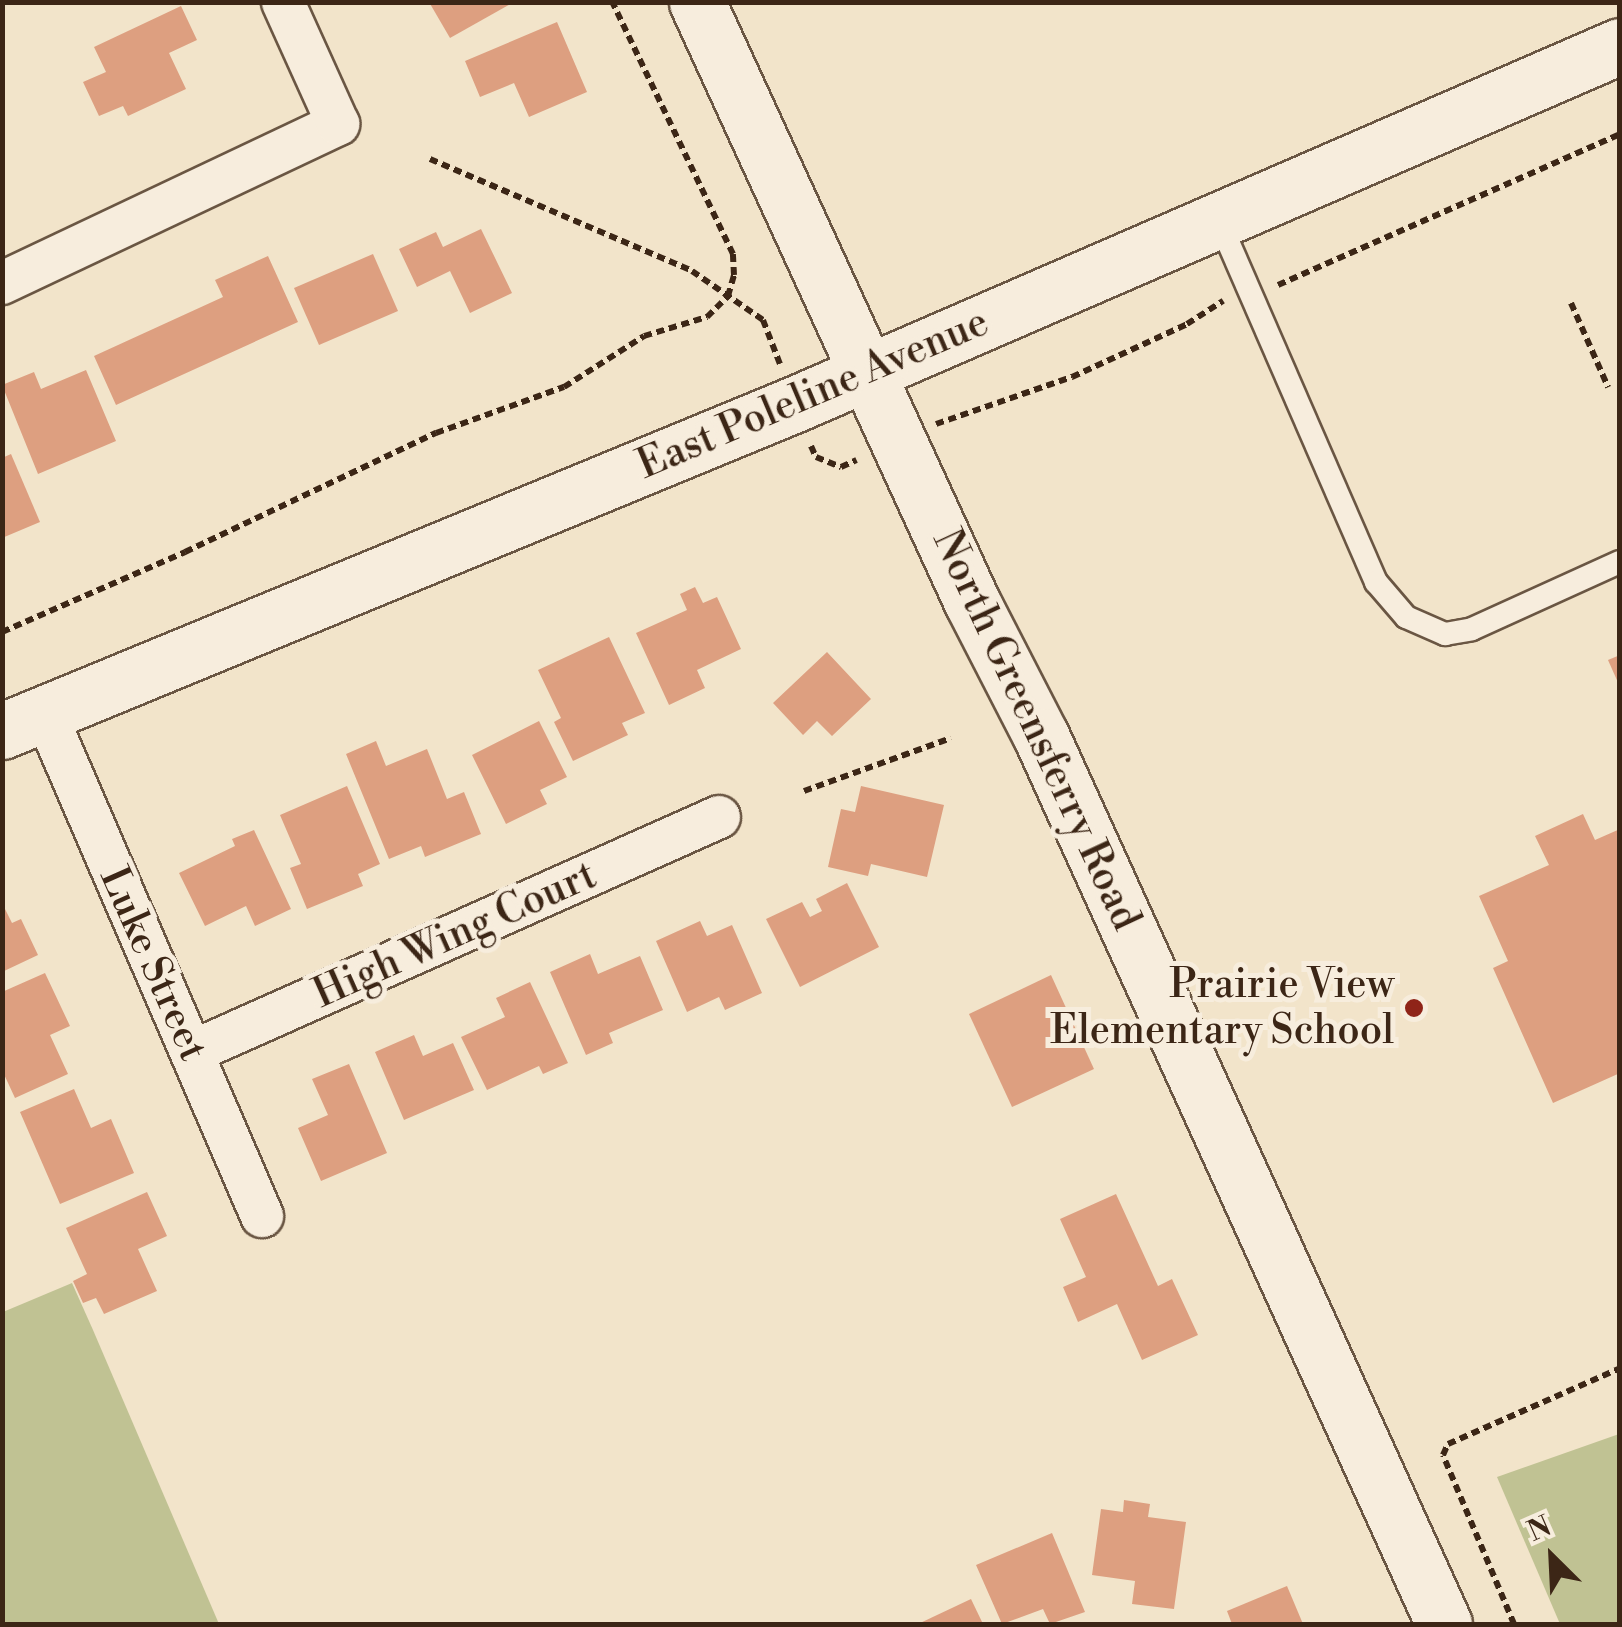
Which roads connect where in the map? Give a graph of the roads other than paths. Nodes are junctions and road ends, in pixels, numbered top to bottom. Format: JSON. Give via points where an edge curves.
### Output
{"nodes":[{"id":1,"x":283,"y":2,"type":"edge"},
{"id":2,"x":696,"y":2,"type":"edge"},
{"id":3,"x":1620,"y":46,"type":"edge"},
{"id":4,"x":1220,"y":221,"type":"junction"},
{"id":5,"x":2,"y":283,"type":"edge"},
{"id":6,"x":869,"y":371,"type":"junction"},
{"id":7,"x":1620,"y":562,"type":"edge"},
{"id":8,"x":24,"y":722,"type":"edge"},
{"id":9,"x":719,"y":818,"type":"dead end"},
{"id":10,"x":192,"y":1052,"type":"junction"},
{"id":11,"x":262,"y":1216,"type":"dead end"},
{"id":12,"x":1444,"y":1624,"type":"edge"}],
"edges":[{"from":1,"to":5,"type":"street","via":[[338,124]]},
{"from":2,"to":6,"type":"main road","name":"North Greensferry Road"},
{"from":3,"to":4,"type":"main road","name":"East Poleline Avenue"},
{"from":4,"to":6,"type":"main road","name":"East Poleline Avenue"},
{"from":4,"to":7,"type":"lane","via":[[1376,582],[1406,617],[1444,634],[1472,630]]},
{"from":6,"to":8,"type":"main road","name":"East Poleline Avenue"},
{"from":6,"to":12,"type":"main road","name":"North Greensferry Road"},
{"from":8,"to":10,"type":"street","name":"Luke Street"},
{"from":9,"to":10,"type":"street","name":"High Wing Court"},
{"from":10,"to":11,"type":"street","name":"Luke Street"}]}
